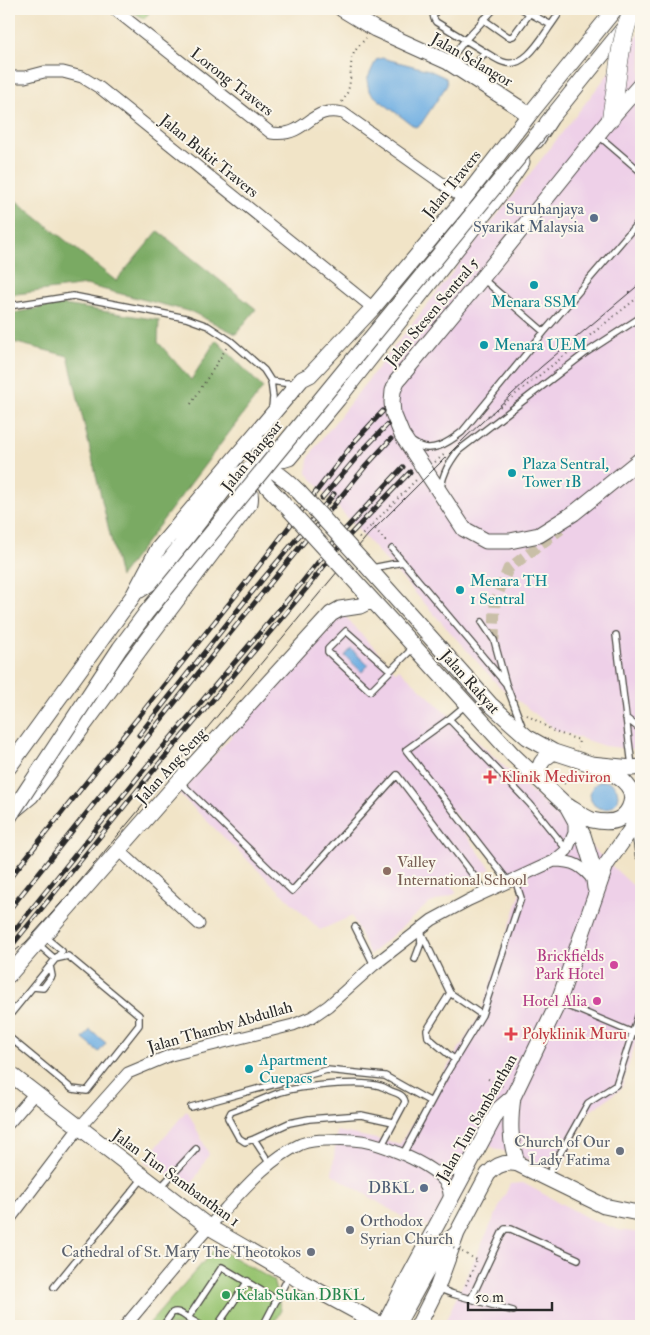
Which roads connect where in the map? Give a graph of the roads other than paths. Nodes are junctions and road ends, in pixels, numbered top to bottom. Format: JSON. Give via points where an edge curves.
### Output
{"nodes":[{"id":1,"x":114,"y":9,"type":"edge"},
{"id":2,"x":342,"y":9,"type":"edge"},
{"id":3,"x":437,"y":9,"type":"edge"},
{"id":4,"x":494,"y":9,"type":"edge"},
{"id":5,"x":522,"y":9,"type":"edge"},
{"id":6,"x":562,"y":9,"type":"edge"},
{"id":7,"x":615,"y":9,"type":"edge"},
{"id":8,"x":633,"y":9,"type":"edge"},
{"id":9,"x":639,"y":9,"type":"edge"},
{"id":10,"x":530,"y":13,"type":"junction"},
{"id":11,"x":483,"y":20,"type":"junction"},
{"id":12,"x":551,"y":25,"type":"junction"},
{"id":13,"x":465,"y":40,"type":"junction"},
{"id":14,"x":485,"y":52,"type":"junction"},
{"id":15,"x":448,"y":62,"type":"junction"},
{"id":16,"x":468,"y":75,"type":"junction"},
{"id":17,"x":9,"y":77,"type":"edge"},
{"id":18,"x":641,"y":84,"type":"edge"},
{"id":19,"x":529,"y":115,"type":"junction"},
{"id":20,"x":553,"y":115,"type":"junction"},
{"id":21,"x":611,"y":118,"type":"junction"},
{"id":22,"x":598,"y":135,"type":"junction"},
{"id":23,"x":641,"y":172,"type":"edge"},
{"id":24,"x":464,"y":199,"type":"junction"},
{"id":25,"x":641,"y":218,"type":"edge"},
{"id":26,"x":482,"y":278,"type":"junction"},
{"id":27,"x":9,"y":306,"type":"edge"},
{"id":28,"x":373,"y":308,"type":"junction"},
{"id":29,"x":641,"y":317,"type":"edge"},
{"id":30,"x":544,"y":332,"type":"junction"},
{"id":31,"x":304,"y":379,"type":"junction"},
{"id":32,"x":271,"y":381,"type":"junction"},
{"id":33,"x":272,"y":414,"type":"junction"},
{"id":34,"x":402,"y":435,"type":"junction"},
{"id":35,"x":261,"y":444,"type":"junction"},
{"id":36,"x":289,"y":458,"type":"junction"},
{"id":37,"x":641,"y":459,"type":"edge"},
{"id":38,"x":255,"y":468,"type":"junction"},
{"id":39,"x":227,"y":486,"type":"junction"},
{"id":40,"x":298,"y":491,"type":"junction"},
{"id":41,"x":440,"y":492,"type":"junction"},
{"id":42,"x":250,"y":503,"type":"junction"},
{"id":43,"x":285,"y":505,"type":"junction"},
{"id":44,"x":392,"y":549,"type":"road end"},
{"id":45,"x":403,"y":562,"type":"junction"},
{"id":46,"x":367,"y":566,"type":"junction"},
{"id":47,"x":133,"y":596,"type":"junction"},
{"id":48,"x":372,"y":600,"type":"junction"},
{"id":49,"x":482,"y":622,"type":"dead end"},
{"id":50,"x":616,"y":636,"type":"dead end"},
{"id":51,"x":414,"y":646,"type":"junction"},
{"id":52,"x":390,"y":670,"type":"junction"},
{"id":53,"x":506,"y":684,"type":"junction"},
{"id":54,"x":467,"y":704,"type":"junction"},
{"id":55,"x":626,"y":718,"type":"junction"},
{"id":56,"x":449,"y":719,"type":"junction"},
{"id":57,"x":641,"y":730,"type":"edge"},
{"id":58,"x":527,"y":737,"type":"junction"},
{"id":59,"x":554,"y":752,"type":"junction"},
{"id":60,"x":591,"y":764,"type":"junction"},
{"id":61,"x":9,"y":766,"type":"edge"},
{"id":62,"x":637,"y":768,"type":"edge"},
{"id":63,"x":539,"y":780,"type":"junction"},
{"id":64,"x":179,"y":782,"type":"junction"},
{"id":65,"x":567,"y":802,"type":"junction"},
{"id":66,"x":11,"y":814,"type":"edge"},
{"id":67,"x":639,"y":818,"type":"edge"},
{"id":68,"x":119,"y":850,"type":"junction"},
{"id":69,"x":567,"y":850,"type":"junction"},
{"id":70,"x":641,"y":855,"type":"edge"},
{"id":71,"x":554,"y":862,"type":"junction"},
{"id":72,"x":512,"y":880,"type":"junction"},
{"id":73,"x":594,"y":881,"type":"junction"},
{"id":74,"x":486,"y":892,"type":"junction"},
{"id":75,"x":595,"y":897,"type":"junction"},
{"id":76,"x":199,"y":924,"type":"dead end"},
{"id":77,"x":355,"y":927,"type":"dead end"},
{"id":78,"x":420,"y":930,"type":"junction"},
{"id":79,"x":40,"y":939,"type":"junction"},
{"id":80,"x":55,"y":959,"type":"junction"},
{"id":81,"x":415,"y":959,"type":"dead end"},
{"id":82,"x":374,"y":965,"type":"junction"},
{"id":83,"x":9,"y":975,"type":"edge"},
{"id":84,"x":450,"y":993,"type":"junction"},
{"id":85,"x":558,"y":1003,"type":"junction"},
{"id":86,"x":641,"y":1006,"type":"edge"},
{"id":87,"x":482,"y":1015,"type":"junction"},
{"id":88,"x":9,"y":1016,"type":"edge"},
{"id":89,"x":633,"y":1033,"type":"junction"},
{"id":90,"x":9,"y":1037,"type":"edge"},
{"id":91,"x":455,"y":1060,"type":"junction"},
{"id":92,"x":9,"y":1073,"type":"edge"},
{"id":93,"x":35,"y":1093,"type":"junction"},
{"id":94,"x":514,"y":1095,"type":"junction"},
{"id":95,"x":431,"y":1102,"type":"junction"},
{"id":96,"x":191,"y":1106,"type":"dead end"},
{"id":97,"x":393,"y":1122,"type":"junction"},
{"id":98,"x":9,"y":1123,"type":"edge"},
{"id":99,"x":79,"y":1128,"type":"junction"},
{"id":100,"x":254,"y":1139,"type":"junction"},
{"id":101,"x":382,"y":1145,"type":"junction"},
{"id":102,"x":196,"y":1149,"type":"dead end"},
{"id":103,"x":403,"y":1154,"type":"junction"},
{"id":104,"x":471,"y":1162,"type":"junction"},
{"id":105,"x":270,"y":1164,"type":"junction"},
{"id":106,"x":518,"y":1164,"type":"junction"},
{"id":107,"x":435,"y":1172,"type":"junction"},
{"id":108,"x":547,"y":1177,"type":"junction"},
{"id":109,"x":144,"y":1178,"type":"junction"},
{"id":110,"x":159,"y":1190,"type":"junction"},
{"id":111,"x":450,"y":1200,"type":"junction"},
{"id":112,"x":641,"y":1212,"type":"edge"},
{"id":113,"x":9,"y":1220,"type":"edge"},
{"id":114,"x":208,"y":1227,"type":"junction"},
{"id":115,"x":457,"y":1234,"type":"junction"},
{"id":116,"x":578,"y":1260,"type":"dead end"},
{"id":117,"x":290,"y":1274,"type":"junction"},
{"id":118,"x":248,"y":1281,"type":"junction"},
{"id":119,"x":54,"y":1287,"type":"dead end"},
{"id":120,"x":437,"y":1288,"type":"junction"},
{"id":121,"x":471,"y":1299,"type":"junction"},
{"id":122,"x":277,"y":1300,"type":"junction"},
{"id":123,"x":514,"y":1311,"type":"dead end"},
{"id":124,"x":188,"y":1318,"type":"junction"},
{"id":125,"x":125,"y":1326,"type":"edge"},
{"id":126,"x":163,"y":1326,"type":"edge"},
{"id":127,"x":202,"y":1326,"type":"edge"},
{"id":128,"x":217,"y":1326,"type":"edge"},
{"id":129,"x":263,"y":1326,"type":"edge"},
{"id":130,"x":384,"y":1326,"type":"edge"},
{"id":131,"x":418,"y":1326,"type":"edge"}],
"edges":[{"from":1,"to":24,"type":"street","name":"Lorong Travers","via":[[271,133],[294,131],[326,112],[343,113]]},
{"from":2,"to":15,"type":"main road","name":"Jalan Selangor"},
{"from":3,"to":13,"type":"lane","via":[[433,15],[436,22]]},
{"from":4,"to":11,"type":"lane"},
{"from":5,"to":10,"type":"lane"},
{"from":6,"to":12,"type":"lane"},
{"from":7,"to":19,"type":"main road","name":"Jalan Travers"},
{"from":8,"to":21,"type":"main road","bridge":true,"via":[[623,38]]},
{"from":9,"to":20,"type":"main road"},
{"from":10,"to":11,"type":"lane","via":[[510,37]]},
{"from":10,"to":12,"type":"lane"},
{"from":11,"to":13,"type":"lane"},
{"from":12,"to":14,"type":"lane","via":[[533,51],[524,58],[504,63]]},
{"from":13,"to":14,"type":"lane"},
{"from":13,"to":15,"type":"lane"},
{"from":14,"to":16,"type":"lane"},
{"from":15,"to":16,"type":"main road","name":"Jalan Selangor"},
{"from":16,"to":19,"type":"main road","name":"Jalan Selangor"},
{"from":17,"to":28,"type":"street","name":"Jalan Bukit Travers","via":[[63,72],[82,77],[100,88]]},
{"from":18,"to":21,"type":"main road","name":"Jalan Stesen Sentral 5"},
{"from":19,"to":24,"type":"main road","name":"Jalan Travers"},
{"from":20,"to":36,"type":"main road","via":[[503,190]]},
{"from":20,"to":66,"type":"main road","name":"Jalan Bangsar","bridge":true,"via":[[146,613]]},
{"from":21,"to":22,"type":"main road","name":"Jalan Stesen Sentral 5"},
{"from":22,"to":23,"type":"lane"},
{"from":22,"to":26,"type":"main road","name":"Jalan Stesen Sentral 5"},
{"from":24,"to":28,"type":"main road","name":"Jalan Travers"},
{"from":25,"to":30,"type":"lane"},
{"from":26,"to":30,"type":"lane"},
{"from":26,"to":34,"type":"main road","name":"Jalan Stesen Sentral 5","via":[[397,381],[393,392],[393,413]]},
{"from":27,"to":32,"type":"lane","via":[[73,296],[186,318],[208,326],[231,341],[264,370]]},
{"from":28,"to":31,"type":"main road","name":"Jalan Travers"},
{"from":29,"to":41,"type":"lane","via":[[584,354],[458,451],[445,471]]},
{"from":30,"to":34,"type":"lane","via":[[462,432],[449,442],[435,448],[419,447]]},
{"from":31,"to":32,"type":"lane","via":[[284,384]]},
{"from":31,"to":33,"type":"main road","name":"Jalan Bangsar"},
{"from":31,"to":35,"type":"main road","via":[[309,384]]},
{"from":32,"to":33,"type":"lane"},
{"from":33,"to":47,"type":"main road","name":"Jalan Bangsar","via":[[158,549]]},
{"from":34,"to":41,"type":"main road","name":"Jalan Stesen Sentral 5"},
{"from":35,"to":36,"type":"main road","via":[[267,456]]},
{"from":35,"to":38,"type":"main road","via":[[257,449]]},
{"from":36,"to":40,"type":"main road"},
{"from":37,"to":41,"type":"main road","name":"Jalan Stesen Sentral 5","via":[[574,513],[539,535],[510,541],[486,541],[464,529]]},
{"from":38,"to":39,"type":"main road","via":[[240,473]]},
{"from":38,"to":40,"type":"main road","name":"Jalan Rakyat","via":[[269,468]]},
{"from":38,"to":43,"type":"main road","name":"Jalan Rakyat"},
{"from":39,"to":42,"type":"main road","via":[[245,486],[250,490]]},
{"from":39,"to":47,"type":"main road","via":[[153,580]]},
{"from":40,"to":46,"type":"main road","name":"Jalan Rakyat","bridge":true},
{"from":42,"to":43,"type":"main road","via":[[264,499]]},
{"from":42,"to":66,"type":"main road","via":[[51,770],[31,796]]},
{"from":43,"to":48,"type":"main road","name":"Jalan Rakyat","bridge":true},
{"from":44,"to":45,"type":"lane"},
{"from":45,"to":46,"type":"lane"},
{"from":45,"to":53,"type":"lane"},
{"from":46,"to":58,"type":"main road","name":"Jalan Rakyat","via":[[490,704]]},
{"from":47,"to":61,"type":"main road","name":"Jalan Bangsar"},
{"from":48,"to":51,"type":"main road","name":"Jalan Rakyat"},
{"from":48,"to":64,"type":"main road","name":"Jalan Ang Seng","via":[[332,614]]},
{"from":49,"to":53,"type":"lane","via":[[494,640]]},
{"from":50,"to":55,"type":"lane"},
{"from":51,"to":52,"type":"lane"},
{"from":51,"to":54,"type":"main road","name":"Jalan Rakyat"},
{"from":52,"to":52,"type":"lane","via":[[349,632],[344,632],[328,649],[370,691]]},
{"from":53,"to":58,"type":"lane"},
{"from":54,"to":56,"type":"lane"},
{"from":54,"to":63,"type":"main road","name":"Jalan Rakyat"},
{"from":55,"to":57,"type":"lane"},
{"from":55,"to":62,"type":"lane"},
{"from":56,"to":69,"type":"lane","via":[[530,804]]},
{"from":56,"to":72,"type":"lane","via":[[406,750]]},
{"from":58,"to":59,"type":"main road","name":"Jalan Rakyat"},
{"from":59,"to":60,"type":"main road","name":"Jalan Rakyat"},
{"from":59,"to":63,"type":"main road","via":[[541,762]]},
{"from":60,"to":62,"type":"main road","name":"Jalan Rakyat"},
{"from":60,"to":65,"type":"main road","via":[[622,779],[628,786],[632,801],[630,808],[618,820],[602,822],[588,818]]},
{"from":63,"to":65,"type":"main road","name":"Jalan Rakyat"},
{"from":64,"to":68,"type":"main road","name":"Jalan Ang Seng"},
{"from":64,"to":74,"type":"lane","via":[[292,891],[398,775]]},
{"from":65,"to":69,"type":"street","via":[[574,833]]},
{"from":65,"to":73,"type":"main road","name":"Jalan Rakyat","via":[[583,835]]},
{"from":67,"to":70,"type":"street"},
{"from":67,"to":75,"type":"main road","name":"Jalan Tun Sambanthan","via":[[606,865]]},
{"from":68,"to":76,"type":"street"},
{"from":68,"to":79,"type":"main road","name":"Jalan Ang Seng"},
{"from":69,"to":71,"type":"street","name":"Jalan Thamby Abdullah"},
{"from":71,"to":72,"type":"street","name":"Jalan Thamby Abdullah"},
{"from":71,"to":73,"type":"street","via":[[564,861],[578,866]]},
{"from":72,"to":74,"type":"street","name":"Jalan Thamby Abdullah"},
{"from":72,"to":87,"type":"lane","via":[[521,898]]},
{"from":73,"to":75,"type":"main road","name":"Jalan Rakyat"},
{"from":74,"to":78,"type":"street","name":"Jalan Thamby Abdullah","via":[[432,920]]},
{"from":75,"to":85,"type":"main road","name":"Jalan Tun Sambanthan"},
{"from":77,"to":82,"type":"lane"},
{"from":78,"to":81,"type":"lane","via":[[421,943]]},
{"from":78,"to":82,"type":"street","name":"Jalan Thamby Abdullah"},
{"from":78,"to":84,"type":"lane"},
{"from":79,"to":80,"type":"lane"},
{"from":79,"to":80,"type":"lane","via":[[62,950]]},
{"from":79,"to":83,"type":"main road","name":"Jalan Ang Seng"},
{"from":80,"to":88,"type":"lane"},
{"from":80,"to":90,"type":"lane","via":[[68,956],[139,1015],[139,1025],[86,1091],[72,1089]]},
{"from":82,"to":99,"type":"street","name":"Jalan Thamby Abdullah","via":[[312,1017],[293,1025],[171,1055],[128,1073]]},
{"from":84,"to":87,"type":"lane"},
{"from":84,"to":91,"type":"lane","via":[[428,1030],[428,1037]]},
{"from":85,"to":89,"type":"lane"},
{"from":85,"to":94,"type":"main road","name":"Jalan Tun Sambanthan"},
{"from":86,"to":89,"type":"lane"},
{"from":87,"to":91,"type":"lane"},
{"from":89,"to":108,"type":"lane","via":[[616,1085],[588,1103]]},
{"from":91,"to":95,"type":"lane"},
{"from":92,"to":93,"type":"main road","name":"Jalan Tun Sambanthan 1"},
{"from":93,"to":98,"type":"street"},
{"from":93,"to":99,"type":"main road","name":"Jalan Tun Sambanthan 1"},
{"from":94,"to":104,"type":"main road","name":"Jalan Tun Sambanthan","via":[[499,1109]]},
{"from":94,"to":106,"type":"main road","via":[[510,1126]]},
{"from":95,"to":96,"type":"lane","via":[[385,1076],[327,1070]]},
{"from":95,"to":103,"type":"lane"},
{"from":97,"to":100,"type":"lane","via":[[360,1115],[309,1119],[289,1123]]},
{"from":97,"to":100,"type":"lane","via":[[405,1099],[395,1092],[367,1084],[309,1087],[283,1092],[231,1112],[228,1118],[240,1138],[245,1142]]},
{"from":97,"to":101,"type":"lane"},
{"from":99,"to":109,"type":"main road","name":"Jalan Tun Sambanthan 1"},
{"from":99,"to":113,"type":"street","name":"Jalan Thamby Abdullah"},
{"from":100,"to":105,"type":"lane"},
{"from":101,"to":103,"type":"street"},
{"from":101,"to":105,"type":"street","via":[[362,1140],[316,1140],[302,1144]]},
{"from":102,"to":110,"type":"lane"},
{"from":103,"to":107,"type":"street"},
{"from":104,"to":107,"type":"street","via":[[451,1172]]},
{"from":104,"to":111,"type":"main road","name":"Jalan Tun Sambanthan"},
{"from":105,"to":114,"type":"street"},
{"from":106,"to":108,"type":"main road"},
{"from":106,"to":115,"type":"main road","via":[[501,1164],[488,1174]]},
{"from":107,"to":111,"type":"street","via":[[446,1185]]},
{"from":108,"to":112,"type":"main road","via":[[604,1206]]},
{"from":109,"to":110,"type":"main road","name":"Jalan Tun Sambanthan 1"},
{"from":109,"to":119,"type":"lane"},
{"from":110,"to":114,"type":"main road","name":"Jalan Tun Sambanthan 1"},
{"from":111,"to":130,"type":"main road","name":"Jalan Tun Sambanthan"},
{"from":114,"to":117,"type":"main road","name":"Jalan Tun Sambanthan 1"},
{"from":114,"to":125,"type":"street"},
{"from":115,"to":120,"type":"main road"},
{"from":115,"to":130,"type":"main road","via":[[440,1247],[401,1318]]},
{"from":116,"to":121,"type":"lane","via":[[505,1229]]},
{"from":117,"to":122,"type":"lane"},
{"from":117,"to":130,"type":"main road","name":"Jalan Tun Sambanthan 1"},
{"from":118,"to":122,"type":"lane"},
{"from":118,"to":124,"type":"lane","via":[[221,1268]]},
{"from":118,"to":128,"type":"lane"},
{"from":120,"to":121,"type":"lane"},
{"from":120,"to":131,"type":"main road"},
{"from":121,"to":123,"type":"lane"},
{"from":122,"to":129,"type":"lane"},
{"from":124,"to":126,"type":"lane","via":[[175,1311]]},
{"from":124,"to":127,"type":"lane"}]}
